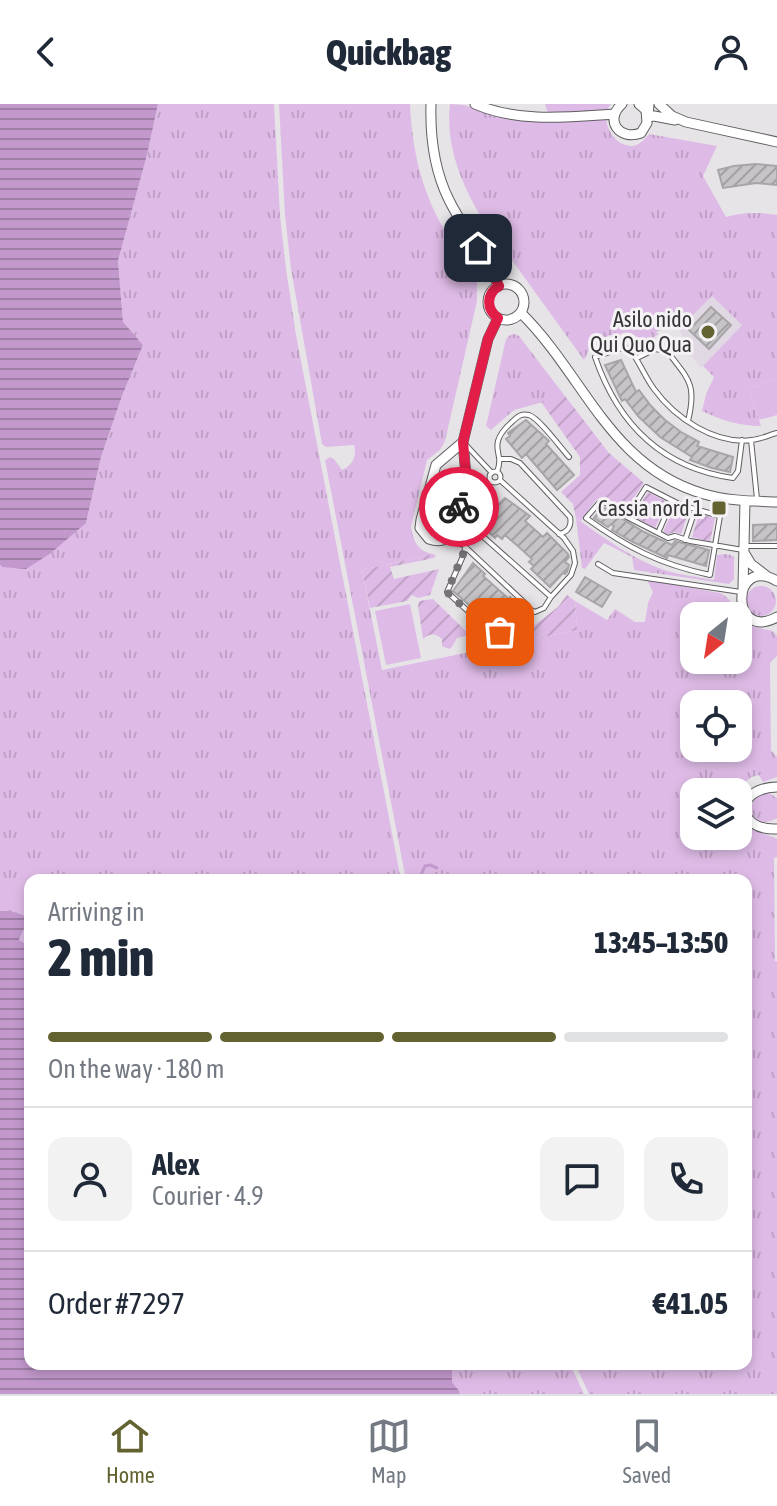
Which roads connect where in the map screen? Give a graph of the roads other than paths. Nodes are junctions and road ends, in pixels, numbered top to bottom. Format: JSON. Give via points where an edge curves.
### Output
{"nodes":[{"id":1,"x":431,"y":104,"type":"edge"},
{"id":2,"x":475,"y":104,"type":"edge"},
{"id":3,"x":622,"y":104,"type":"edge"},
{"id":4,"x":639,"y":104,"type":"edge"},
{"id":5,"x":648,"y":104,"type":"edge"},
{"id":6,"x":660,"y":105,"type":"edge"},
{"id":7,"x":614,"y":114,"type":"junction"},
{"id":8,"x":648,"y":117,"type":"junction"},
{"id":9,"x":686,"y":122,"type":"junction"},
{"id":10,"x":774,"y":141,"type":"edge"},
{"id":11,"x":499,"y":286,"type":"junction"},
{"id":12,"x":521,"y":313,"type":"junction"},
{"id":13,"x":498,"y":318,"type":"junction"},
{"id":14,"x":637,"y":358,"type":"junction"},
{"id":15,"x":688,"y":421,"type":"junction"},
{"id":16,"x":777,"y":433,"type":"edge"},
{"id":17,"x":742,"y":440,"type":"junction"},
{"id":18,"x":751,"y":440,"type":"junction"},
{"id":19,"x":463,"y":442,"type":"junction"},
{"id":20,"x":569,"y":457,"type":"dead end"},
{"id":21,"x":501,"y":459,"type":"junction"},
{"id":22,"x":494,"y":472,"type":"junction"},
{"id":23,"x":500,"y":480,"type":"junction"},
{"id":24,"x":491,"y":481,"type":"junction"},
{"id":25,"x":672,"y":501,"type":"junction"},
{"id":26,"x":745,"y":501,"type":"junction"},
{"id":27,"x":758,"y":501,"type":"junction"},
{"id":28,"x":777,"y":502,"type":"edge"},
{"id":29,"x":695,"y":510,"type":"junction"},
{"id":30,"x":627,"y":517,"type":"junction"},
{"id":31,"x":470,"y":525,"type":"junction"},
{"id":32,"x":658,"y":533,"type":"junction"},
{"id":33,"x":559,"y":534,"type":"junction"},
{"id":34,"x":451,"y":535,"type":"junction"},
{"id":35,"x":685,"y":540,"type":"junction"},
{"id":36,"x":715,"y":546,"type":"junction"},
{"id":37,"x":777,"y":546,"type":"edge"},
{"id":38,"x":466,"y":547,"type":"junction"},
{"id":39,"x":744,"y":548,"type":"junction"},
{"id":40,"x":598,"y":564,"type":"dead end"},
{"id":41,"x":773,"y":579,"type":"edge"},
{"id":42,"x":742,"y":590,"type":"junction"},
{"id":43,"x":551,"y":597,"type":"junction"},
{"id":44,"x":531,"y":610,"type":"junction"},
{"id":45,"x":774,"y":621,"type":"edge"},
{"id":46,"x":777,"y":787,"type":"edge"},
{"id":47,"x":777,"y":829,"type":"edge"}],
"edges":[{"from":1,"to":11,"type":"street","via":[[439,175]]},
{"from":2,"to":7,"type":"street","via":[[519,116]]},
{"from":3,"to":7,"type":"street"},
{"from":4,"to":8,"type":"street"},
{"from":5,"to":6,"type":"street"},
{"from":5,"to":8,"type":"street"},
{"from":6,"to":9,"type":"street"},
{"from":7,"to":8,"type":"street","via":[[619,131],[629,136],[641,133]]},
{"from":8,"to":9,"type":"street"},
{"from":9,"to":10,"type":"street"},
{"from":11,"to":12,"type":"street","via":[[519,289]]},
{"from":11,"to":13,"type":"street","via":[[489,302]]},
{"from":12,"to":13,"type":"street","via":[[508,320]]},
{"from":12,"to":26,"type":"street","via":[[635,456],[687,488]]},
{"from":13,"to":19,"type":"street"},
{"from":14,"to":15,"type":"lane","via":[[661,397]]},
{"from":14,"to":15,"type":"lane","via":[[655,349],[667,351],[690,382]]},
{"from":14,"to":17,"type":"lane","via":[[625,347],[595,357],[620,411],[653,446],[695,470],[733,478]]},
{"from":15,"to":17,"type":"lane","via":[[721,437]]},
{"from":16,"to":18,"type":"lane"},
{"from":17,"to":18,"type":"lane"},
{"from":18,"to":27,"type":"lane"},
{"from":19,"to":22,"type":"lane"},
{"from":19,"to":34,"type":"street","via":[[466,476]]},
{"from":19,"to":34,"type":"street","via":[[436,465],[421,520],[420,528],[429,539]]},
{"from":20,"to":21,"type":"lane","via":[[535,418],[519,415],[504,428],[497,445]]},
{"from":21,"to":22,"type":"lane"},
{"from":21,"to":33,"type":"lane","via":[[520,463],[570,517],[570,527]]},
{"from":22,"to":23,"type":"lane"},
{"from":22,"to":24,"type":"lane"},
{"from":23,"to":24,"type":"lane"},
{"from":23,"to":33,"type":"lane"},
{"from":24,"to":31,"type":"lane"},
{"from":25,"to":29,"type":"lane"},
{"from":25,"to":30,"type":"lane","via":[[646,487]]},
{"from":25,"to":32,"type":"lane"},
{"from":26,"to":27,"type":"street"},
{"from":26,"to":39,"type":"street"},
{"from":27,"to":28,"type":"street"},
{"from":29,"to":35,"type":"lane"},
{"from":29,"to":36,"type":"lane","via":[[720,516]]},
{"from":30,"to":32,"type":"lane"},
{"from":30,"to":36,"type":"lane","via":[[603,501],[586,518],[635,550],[710,575]]},
{"from":31,"to":38,"type":"lane"},
{"from":31,"to":43,"type":"lane"},
{"from":32,"to":35,"type":"lane"},
{"from":33,"to":43,"type":"lane","via":[[570,545],[575,563]]},
{"from":34,"to":38,"type":"lane"},
{"from":35,"to":36,"type":"lane"},
{"from":36,"to":39,"type":"lane"},
{"from":37,"to":39,"type":"lane"},
{"from":38,"to":44,"type":"lane"},
{"from":38,"to":44,"type":"lane","via":[[447,592],[492,633]]},
{"from":39,"to":41,"type":"street","via":[[751,564]]},
{"from":39,"to":42,"type":"street"},
{"from":40,"to":42,"type":"lane","via":[[613,573]]},
{"from":41,"to":42,"type":"street","via":[[756,577]]},
{"from":42,"to":45,"type":"street","via":[[746,614]]},
{"from":43,"to":44,"type":"lane","via":[[544,608]]},
{"from":46,"to":47,"type":"street","via":[[756,790],[745,811],[757,827]]}]}
